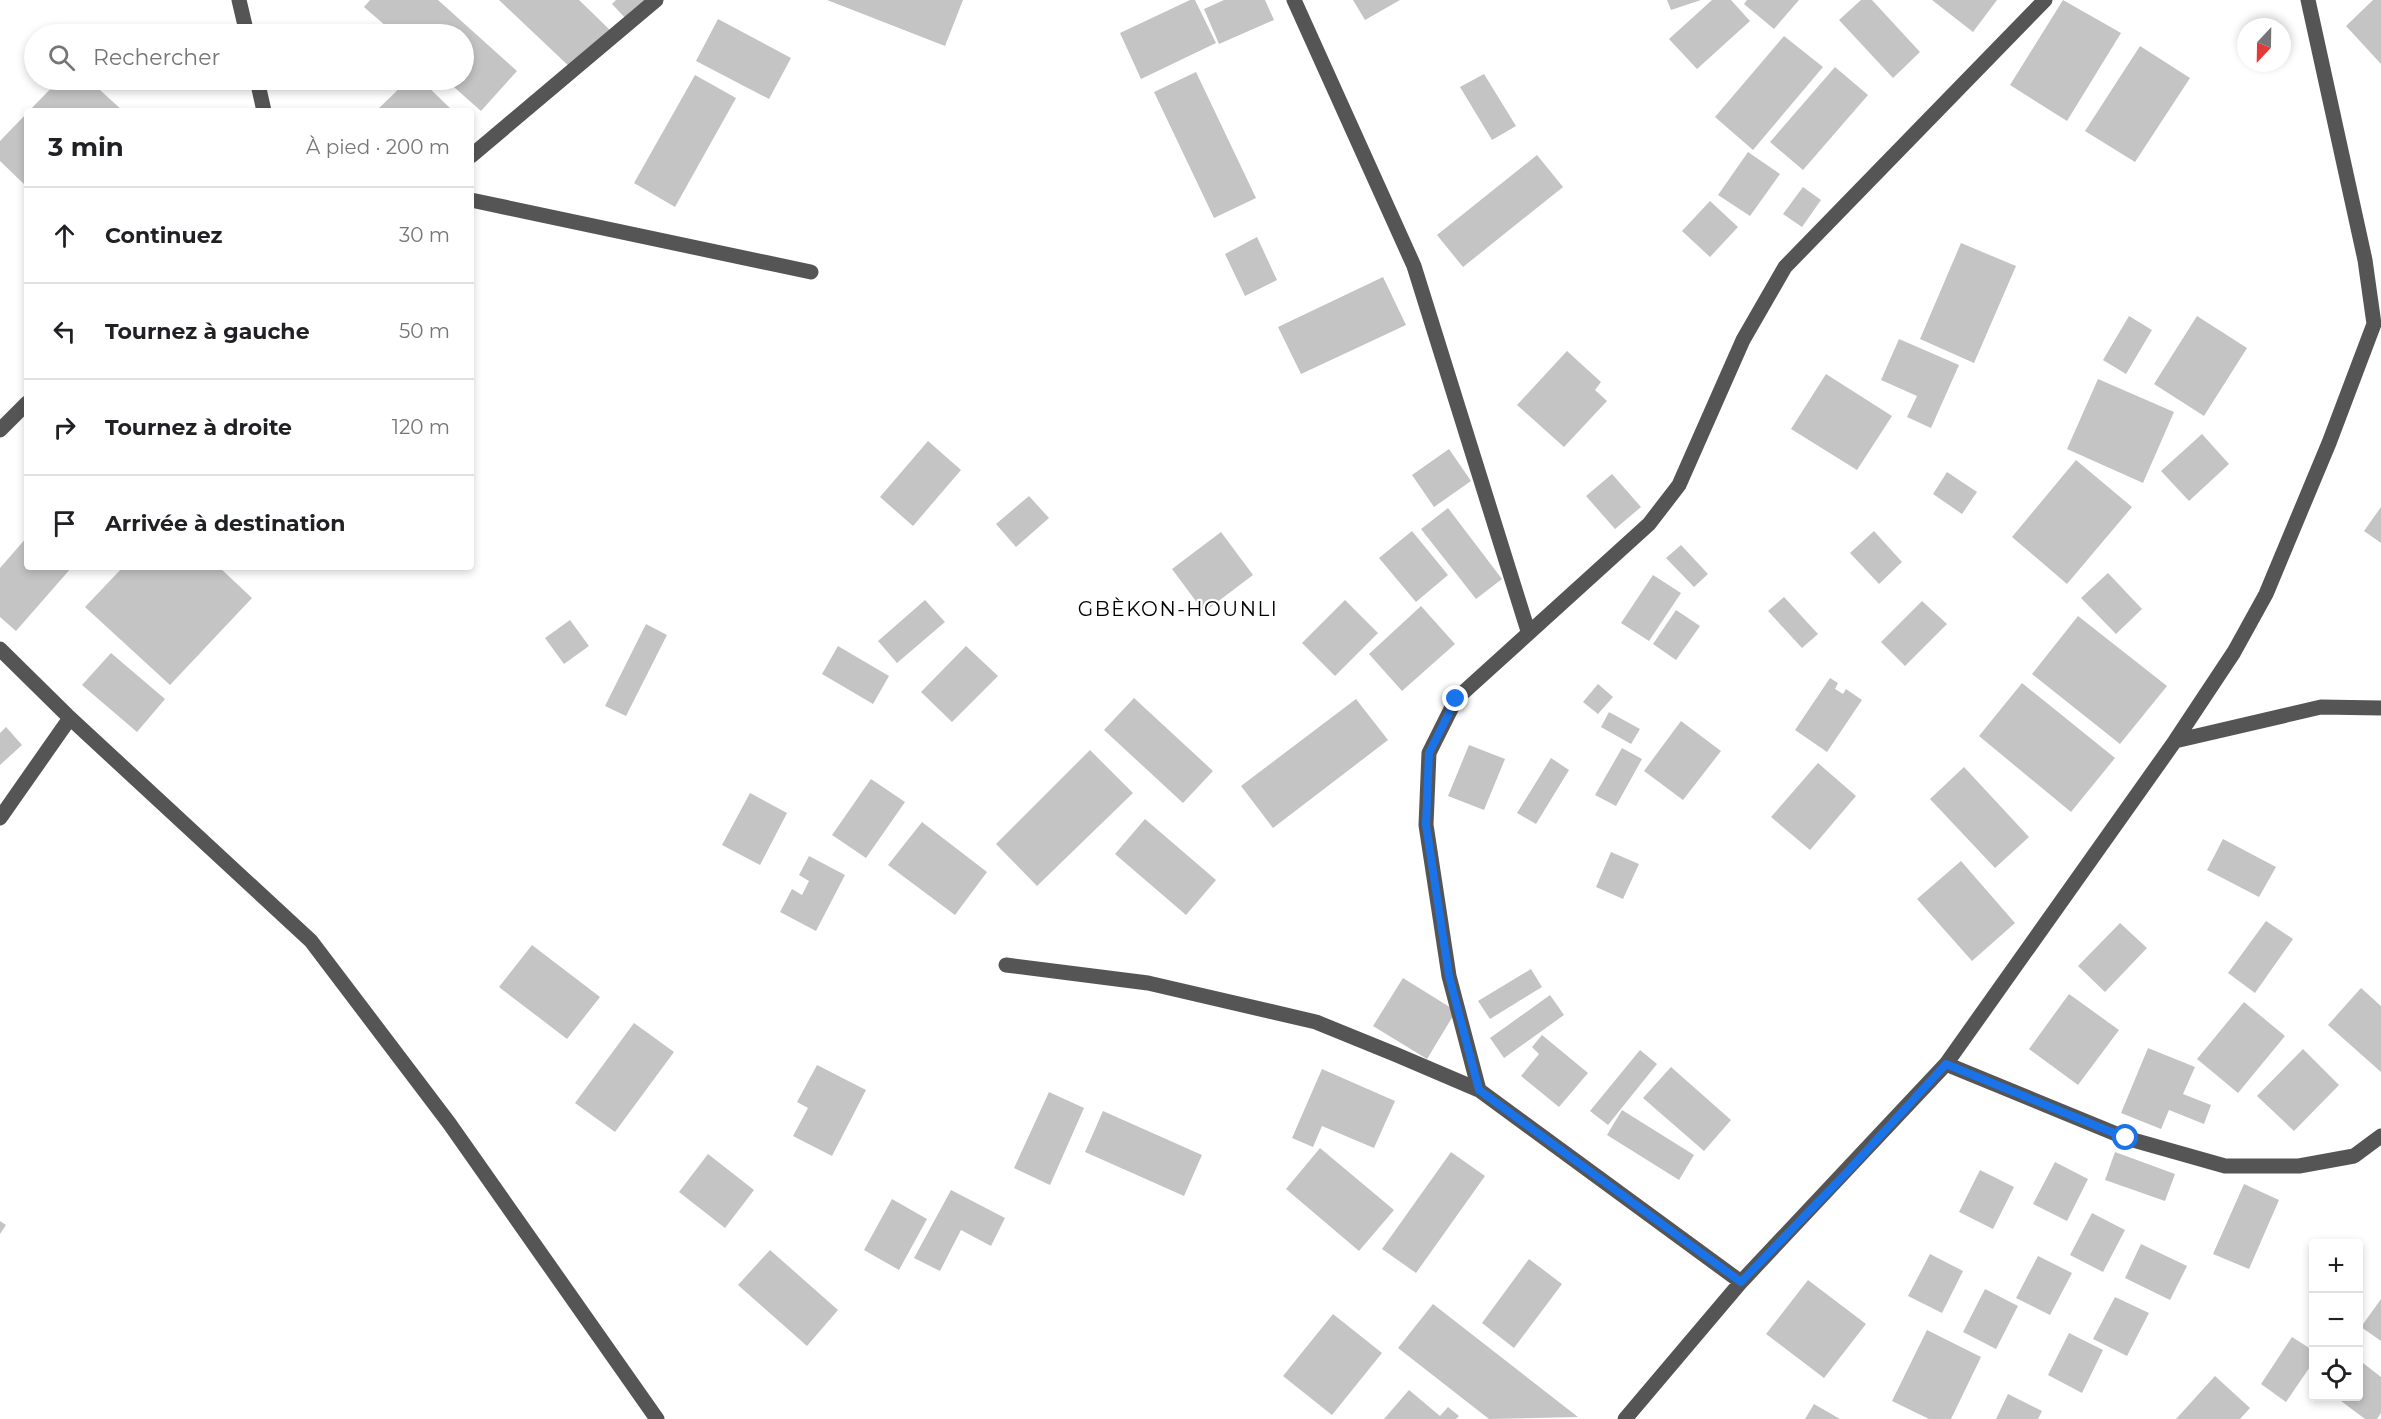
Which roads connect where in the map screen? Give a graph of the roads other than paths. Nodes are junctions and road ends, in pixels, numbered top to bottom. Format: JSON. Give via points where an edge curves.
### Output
{"nodes":[{"id":1,"x":239,"y":0,"type":"edge"},
{"id":2,"x":656,"y":0,"type":"edge"},
{"id":3,"x":1294,"y":0,"type":"edge"},
{"id":4,"x":2045,"y":0,"type":"edge"},
{"id":5,"x":2307,"y":0,"type":"edge"},
{"id":6,"x":245,"y":24,"type":"edge"},
{"id":7,"x":259,"y":90,"type":"edge"},
{"id":8,"x":263,"y":108,"type":"edge"},
{"id":9,"x":474,"y":153,"type":"edge"},
{"id":10,"x":474,"y":201,"type":"edge"},
{"id":11,"x":811,"y":272,"type":"dead end"},
{"id":12,"x":24,"y":406,"type":"edge"},
{"id":13,"x":0,"y":430,"type":"edge"},
{"id":14,"x":1528,"y":631,"type":"junction"},
{"id":15,"x":0,"y":649,"type":"edge"},
{"id":16,"x":2381,"y":708,"type":"edge"},
{"id":17,"x":70,"y":718,"type":"junction"},
{"id":18,"x":2175,"y":741,"type":"junction"},
{"id":19,"x":0,"y":818,"type":"edge"},
{"id":20,"x":1006,"y":965,"type":"dead end"},
{"id":21,"x":1946,"y":1064,"type":"junction"},
{"id":22,"x":1479,"y":1090,"type":"junction"},
{"id":23,"x":2381,"y":1136,"type":"edge"},
{"id":24,"x":1741,"y":1282,"type":"junction"},
{"id":25,"x":657,"y":1419,"type":"edge"},
{"id":26,"x":1625,"y":1419,"type":"edge"}],
"edges":[{"from":1,"to":6,"type":"street"},
{"from":2,"to":9,"type":"street"},
{"from":3,"to":14,"type":"street","via":[[1414,266]]},
{"from":4,"to":14,"type":"street","via":[[1785,267],[1743,340],[1679,485],[1649,524]]},
{"from":5,"to":18,"type":"street","via":[[2365,260],[2374,324],[2266,594],[2234,652]]},
{"from":7,"to":8,"type":"street"},
{"from":10,"to":11,"type":"street"},
{"from":12,"to":13,"type":"street"},
{"from":14,"to":22,"type":"street","via":[[1456,699],[1429,753],[1426,825],[1437,904],[1449,976]]},
{"from":15,"to":17,"type":"street"},
{"from":16,"to":18,"type":"street","via":[[2321,707]]},
{"from":17,"to":19,"type":"street"},
{"from":17,"to":25,"type":"street","via":[[311,941],[449,1123]]},
{"from":18,"to":21,"type":"street"},
{"from":20,"to":22,"type":"street","via":[[1148,982],[1316,1022]]},
{"from":21,"to":23,"type":"street","via":[[2126,1138],[2225,1166],[2299,1166],[2354,1156]]},
{"from":21,"to":24,"type":"street"},
{"from":22,"to":24,"type":"street"},
{"from":24,"to":26,"type":"street"}]}
